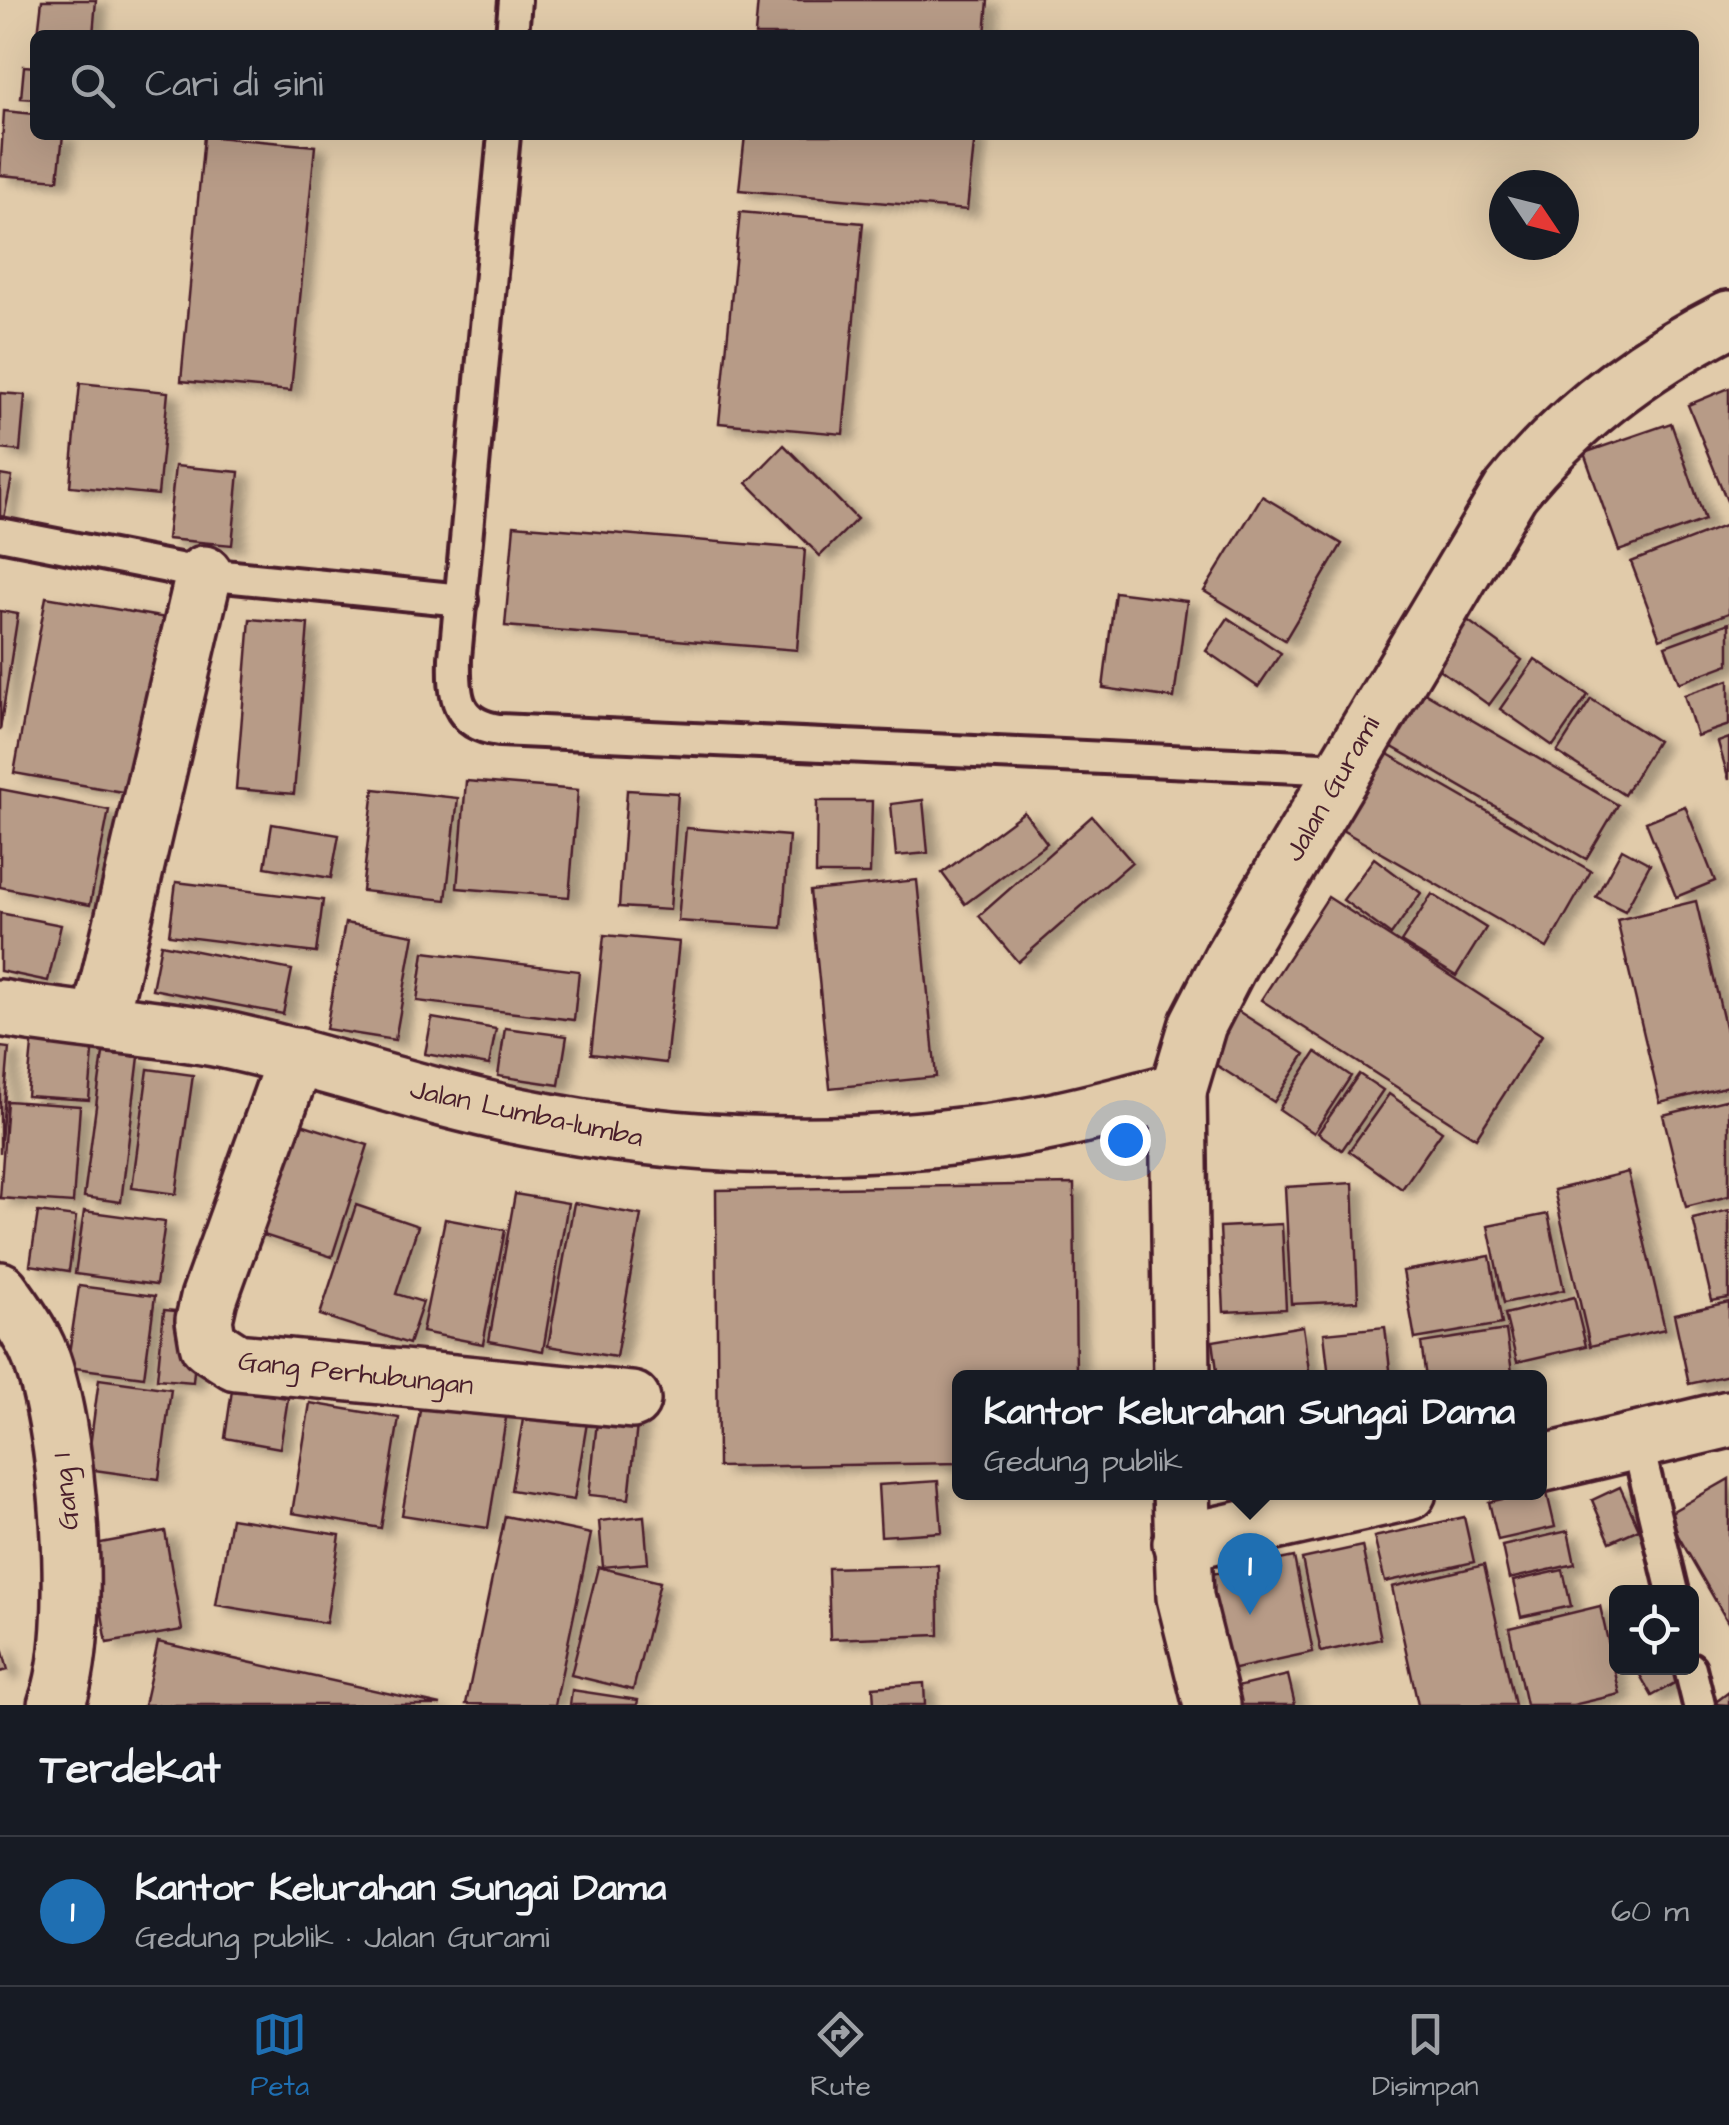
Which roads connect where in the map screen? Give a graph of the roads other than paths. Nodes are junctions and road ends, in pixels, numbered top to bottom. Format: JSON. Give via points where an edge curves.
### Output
{"nodes":[{"id":1,"x":515,"y":0,"type":"edge"},
{"id":2,"x":512,"y":30,"type":"edge"},
{"id":3,"x":504,"y":140,"type":"edge"},
{"id":4,"x":1729,"y":319,"type":"edge"},
{"id":5,"x":0,"y":534,"type":"edge"},
{"id":6,"x":204,"y":574,"type":"junction"},
{"id":7,"x":462,"y":600,"type":"junction"},
{"id":8,"x":1343,"y":769,"type":"junction"},
{"id":9,"x":0,"y":1008,"type":"edge"},
{"id":10,"x":100,"y":1019,"type":"junction"},
{"id":11,"x":296,"y":1056,"type":"junction"},
{"id":12,"x":1178,"y":1091,"type":"junction"},
{"id":13,"x":0,"y":1290,"type":"edge"},
{"id":14,"x":1182,"y":1370,"type":"edge"},
{"id":15,"x":632,"y":1400,"type":"dead end"},
{"id":16,"x":1729,"y":1419,"type":"edge"},
{"id":17,"x":1637,"y":1442,"type":"junction"},
{"id":18,"x":1547,"y":1462,"type":"edge"},
{"id":19,"x":1338,"y":1500,"type":"edge"},
{"id":20,"x":1181,"y":1518,"type":"edge"},
{"id":21,"x":1671,"y":1585,"type":"edge"},
{"id":22,"x":1692,"y":1675,"type":"edge"},
{"id":23,"x":1206,"y":1704,"type":"edge"},
{"id":24,"x":56,"y":1705,"type":"edge"},
{"id":25,"x":1699,"y":1705,"type":"edge"}],
"edges":[{"from":1,"to":2,"type":"lane"},
{"from":3,"to":7,"type":"lane"},
{"from":4,"to":8,"type":"street","name":"Jalan Gurami","via":[[1638,372],[1530,466],[1485,528]]},
{"from":5,"to":6,"type":"lane"},
{"from":6,"to":7,"type":"lane"},
{"from":6,"to":10,"type":"street"},
{"from":7,"to":8,"type":"lane","via":[[456,698],[465,718],[482,728]]},
{"from":8,"to":12,"type":"street","name":"Jalan Gurami","via":[[1213,992]]},
{"from":9,"to":10,"type":"street","name":"Jalan Lumba-lumba"},
{"from":10,"to":11,"type":"street","name":"Jalan Lumba-lumba"},
{"from":11,"to":12,"type":"street","name":"Jalan Lumba-lumba","via":[[514,1116],[707,1142],[916,1142],[1025,1127]]},
{"from":11,"to":15,"type":"street","name":"Gang Perhubungan","via":[[209,1298],[205,1330],[214,1351],[236,1362],[304,1371]]},
{"from":12,"to":14,"type":"street","name":"Jalan Gurami"},
{"from":13,"to":24,"type":"street","name":"Gang 1","via":[[39,1352],[63,1475],[73,1609],[66,1682]]},
{"from":16,"to":17,"type":"street"},
{"from":17,"to":18,"type":"street"},
{"from":17,"to":21,"type":"lane"},
{"from":19,"to":20,"type":"street"},
{"from":20,"to":23,"type":"street","via":[[1185,1597]]},
{"from":22,"to":25,"type":"lane"}]}
